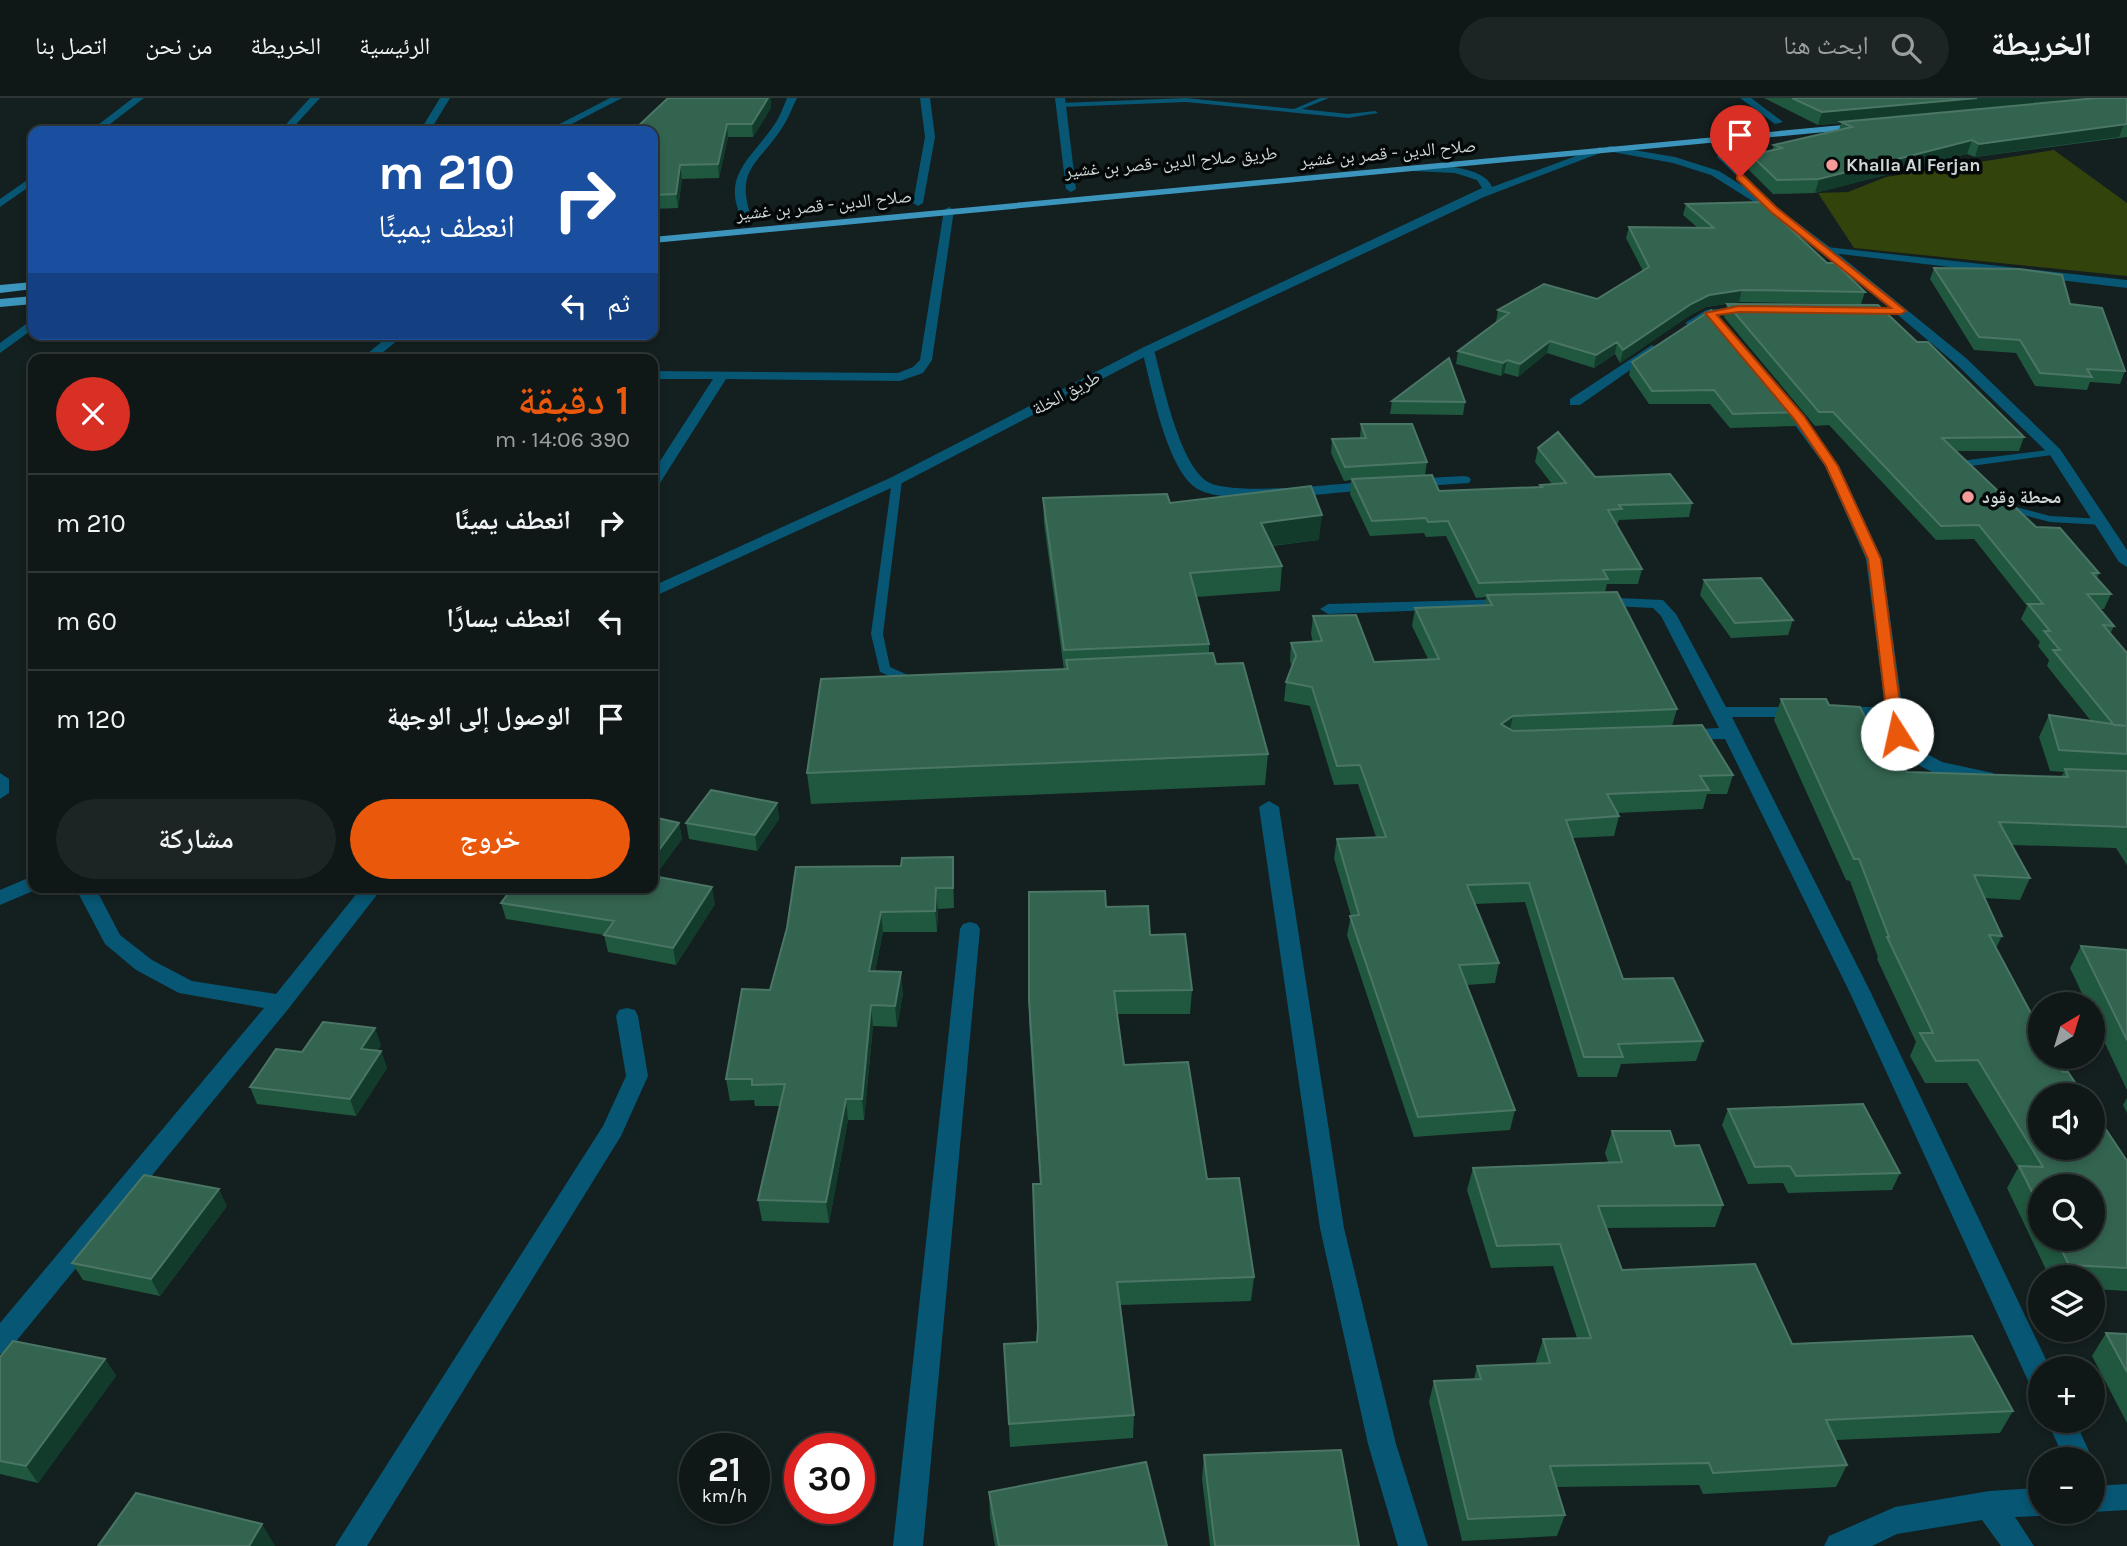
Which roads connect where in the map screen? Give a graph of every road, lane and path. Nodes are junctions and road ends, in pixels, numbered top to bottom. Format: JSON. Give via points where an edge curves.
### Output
{"nodes":[{"id":1,"x":139,"y":98,"type":"edge"},
{"id":2,"x":315,"y":98,"type":"edge"},
{"id":3,"x":445,"y":98,"type":"edge"},
{"id":4,"x":617,"y":98,"type":"edge"},
{"id":5,"x":792,"y":98,"type":"edge"},
{"id":6,"x":925,"y":98,"type":"edge"},
{"id":7,"x":1326,"y":98,"type":"edge"},
{"id":8,"x":1745,"y":98,"type":"edge"},
{"id":9,"x":1061,"y":101,"type":"edge"},
{"id":10,"x":1293,"y":110,"type":"junction"},
{"id":11,"x":1375,"y":113,"type":"dead end"},
{"id":12,"x":1834,"y":117,"type":"edge"},
{"id":13,"x":1779,"y":122,"type":"junction"},
{"id":14,"x":1880,"y":125,"type":"edge"},
{"id":15,"x":102,"y":126,"type":"edge"},
{"id":16,"x":290,"y":126,"type":"edge"},
{"id":17,"x":428,"y":126,"type":"edge"},
{"id":18,"x":561,"y":126,"type":"edge"},
{"id":19,"x":1743,"y":137,"type":"junction"},
{"id":20,"x":1605,"y":150,"type":"junction"},
{"id":21,"x":1412,"y":168,"type":"junction"},
{"id":22,"x":28,"y":183,"type":"edge"},
{"id":23,"x":1071,"y":189,"type":"junction"},
{"id":24,"x":1480,"y":195,"type":"junction"},
{"id":25,"x":969,"y":198,"type":"dead end"},
{"id":26,"x":918,"y":203,"type":"junction"},
{"id":27,"x":0,"y":204,"type":"edge"},
{"id":28,"x":905,"y":204,"type":"dead end"},
{"id":29,"x":953,"y":205,"type":"junction"},
{"id":30,"x":1774,"y":210,"type":"junction"},
{"id":31,"x":761,"y":218,"type":"dead end"},
{"id":32,"x":747,"y":219,"type":"junction"},
{"id":33,"x":734,"y":220,"type":"dead end"},
{"id":34,"x":707,"y":223,"type":"dead end"},
{"id":35,"x":658,"y":228,"type":"edge"},
{"id":36,"x":658,"y":239,"type":"edge"},
{"id":37,"x":1827,"y":250,"type":"junction"},
{"id":38,"x":2127,"y":284,"type":"edge"},
{"id":39,"x":28,"y":286,"type":"edge"},
{"id":40,"x":0,"y":289,"type":"edge"},
{"id":41,"x":28,"y":300,"type":"edge"},
{"id":42,"x":0,"y":303,"type":"edge"},
{"id":43,"x":1766,"y":310,"type":"edge"},
{"id":44,"x":1874,"y":311,"type":"edge"},
{"id":45,"x":1901,"y":311,"type":"junction"},
{"id":46,"x":28,"y":327,"type":"edge"},
{"id":47,"x":1683,"y":328,"type":"edge"},
{"id":48,"x":391,"y":340,"type":"edge"},
{"id":49,"x":1662,"y":343,"type":"edge"},
{"id":50,"x":0,"y":349,"type":"edge"},
{"id":51,"x":1148,"y":350,"type":"junction"},
{"id":52,"x":373,"y":354,"type":"edge"},
{"id":53,"x":723,"y":374,"type":"junction"},
{"id":54,"x":658,"y":375,"type":"edge"},
{"id":55,"x":1773,"y":387,"type":"edge"},
{"id":56,"x":1574,"y":402,"type":"dead end"},
{"id":57,"x":2055,"y":452,"type":"junction"},
{"id":58,"x":658,"y":475,"type":"edge"},
{"id":59,"x":1464,"y":480,"type":"dead end"},
{"id":60,"x":897,"y":481,"type":"junction"},
{"id":61,"x":1980,"y":485,"type":"edge"},
{"id":62,"x":1995,"y":500,"type":"edge"},
{"id":63,"x":2103,"y":523,"type":"junction"},
{"id":64,"x":2127,"y":562,"type":"edge"},
{"id":65,"x":658,"y":590,"type":"edge"},
{"id":66,"x":1573,"y":603,"type":"edge"},
{"id":67,"x":1532,"y":604,"type":"edge"},
{"id":68,"x":1328,"y":609,"type":"dead end"},
{"id":69,"x":925,"y":685,"type":"edge"},
{"id":70,"x":1721,"y":712,"type":"junction"},
{"id":71,"x":1892,"y":712,"type":"junction"},
{"id":72,"x":1731,"y":733,"type":"junction"},
{"id":73,"x":1662,"y":736,"type":"edge"},
{"id":74,"x":2010,"y":778,"type":"edge"},
{"id":75,"x":0,"y":779,"type":"edge"},
{"id":76,"x":0,"y":793,"type":"edge"},
{"id":77,"x":1269,"y":807,"type":"dead end"},
{"id":78,"x":28,"y":885,"type":"edge"},
{"id":79,"x":88,"y":893,"type":"edge"},
{"id":80,"x":368,"y":893,"type":"edge"},
{"id":81,"x":0,"y":898,"type":"edge"},
{"id":82,"x":970,"y":929,"type":"dead end"},
{"id":83,"x":281,"y":1003,"type":"junction"},
{"id":84,"x":627,"y":1016,"type":"dead end"},
{"id":85,"x":0,"y":1342,"type":"edge"},
{"id":86,"x":2030,"y":1356,"type":"edge"},
{"id":87,"x":2105,"y":1496,"type":"edge"},
{"id":88,"x":2127,"y":1497,"type":"edge"},
{"id":89,"x":2028,"y":1503,"type":"edge"},
{"id":90,"x":1989,"y":1505,"type":"junction"},
{"id":91,"x":350,"y":1546,"type":"edge"},
{"id":92,"x":908,"y":1546,"type":"edge"},
{"id":93,"x":1413,"y":1546,"type":"edge"},
{"id":94,"x":1839,"y":1546,"type":"edge"},
{"id":95,"x":2019,"y":1546,"type":"edge"}],
"edges":[{"from":1,"to":15,"type":"street"},
{"from":2,"to":16,"type":"street"},
{"from":3,"to":17,"type":"street"},
{"from":4,"to":18,"type":"street"},
{"from":5,"to":32,"type":"street","via":[[779,126],[738,185]]},
{"from":6,"to":26,"type":"street","via":[[930,140]]},
{"from":7,"to":10,"type":"lane"},
{"from":8,"to":13,"type":"street"},
{"from":9,"to":10,"type":"lane","via":[[1176,100]]},
{"from":9,"to":23,"type":"street"},
{"from":10,"to":11,"type":"lane","via":[[1348,116]]},
{"from":12,"to":13,"type":"highway","name":"طريق صلاح الدين -قصر بن غشير"},
{"from":13,"to":23,"type":"highway","name":"طريق صلاح الدين -قصر بن غشير"},
{"from":14,"to":19,"type":"highway","name":"صلاح الدين - قصر بن غشير"},
{"from":19,"to":20,"type":"highway","name":"صلاح الدين - قصر بن غشير"},
{"from":19,"to":30,"type":"street","via":[[1726,146],[1722,157]]},
{"from":20,"to":21,"type":"highway","name":"صلاح الدين - قصر بن غشير"},
{"from":20,"to":24,"type":"street","name":"طريق الخلة"},
{"from":20,"to":30,"type":"street","via":[[1659,156],[1703,168]]},
{"from":21,"to":24,"type":"street","via":[[1470,174],[1486,183],[1487,189]]},
{"from":21,"to":29,"type":"highway","name":"صلاح الدين - قصر بن غشير"},
{"from":22,"to":27,"type":"street"},
{"from":23,"to":25,"type":"highway","name":"طريق صلاح الدين -قصر بن غشير"},
{"from":24,"to":51,"type":"street","name":"طريق الخلة"},
{"from":26,"to":28,"type":"highway"},
{"from":26,"to":29,"type":"highway"},
{"from":29,"to":36,"type":"highway","name":"صلاح الدين - قصر بن غشير"},
{"from":29,"to":53,"type":"street","via":[[926,360],[918,370],[900,377]]},
{"from":30,"to":37,"type":"street"},
{"from":31,"to":32,"type":"highway"},
{"from":32,"to":33,"type":"highway"},
{"from":34,"to":35,"type":"highway"},
{"from":37,"to":38,"type":"street"},
{"from":37,"to":45,"type":"street"},
{"from":39,"to":40,"type":"highway"},
{"from":41,"to":42,"type":"highway"},
{"from":43,"to":47,"type":"street"},
{"from":44,"to":45,"type":"street"},
{"from":45,"to":57,"type":"street","via":[[1961,361]]},
{"from":46,"to":50,"type":"street"},
{"from":48,"to":52,"type":"street"},
{"from":49,"to":56,"type":"street"},
{"from":51,"to":59,"type":"street","via":[[1174,441],[1201,484],[1210,490],[1234,494]]},
{"from":51,"to":60,"type":"street","name":"طريق الخلة"},
{"from":53,"to":54,"type":"street"},
{"from":53,"to":58,"type":"street"},
{"from":55,"to":71,"type":"street","via":[[1832,466],[1874,559]]},
{"from":57,"to":61,"type":"lane","via":[[1961,467]]},
{"from":57,"to":63,"type":"street"},
{"from":60,"to":65,"type":"street","name":"طريق الخلة"},
{"from":60,"to":69,"type":"lane","via":[[877,634],[884,669]]},
{"from":62,"to":63,"type":"lane","via":[[2019,513]]},
{"from":63,"to":64,"type":"street"},
{"from":66,"to":70,"type":"street","via":[[1641,601],[1665,608]]},
{"from":67,"to":68,"type":"street"},
{"from":70,"to":71,"type":"street"},
{"from":70,"to":72,"type":"street"},
{"from":71,"to":74,"type":"street","via":[[1901,742],[1932,765],[1971,776]]},
{"from":72,"to":73,"type":"street"},
{"from":72,"to":86,"type":"street","via":[[1925,1128]]},
{"from":75,"to":76,"type":"street"},
{"from":77,"to":93,"type":"street","via":[[1332,1228],[1382,1444]]},
{"from":78,"to":81,"type":"street"},
{"from":79,"to":83,"type":"street","via":[[112,939],[144,965],[187,988]]},
{"from":80,"to":83,"type":"street"},
{"from":82,"to":92,"type":"street"},
{"from":83,"to":85,"type":"street"},
{"from":84,"to":91,"type":"street","via":[[637,1076],[613,1130]]},
{"from":87,"to":88,"type":"street"},
{"from":89,"to":90,"type":"street"},
{"from":90,"to":94,"type":"street","via":[[1895,1521]]},
{"from":90,"to":95,"type":"street"}]}
